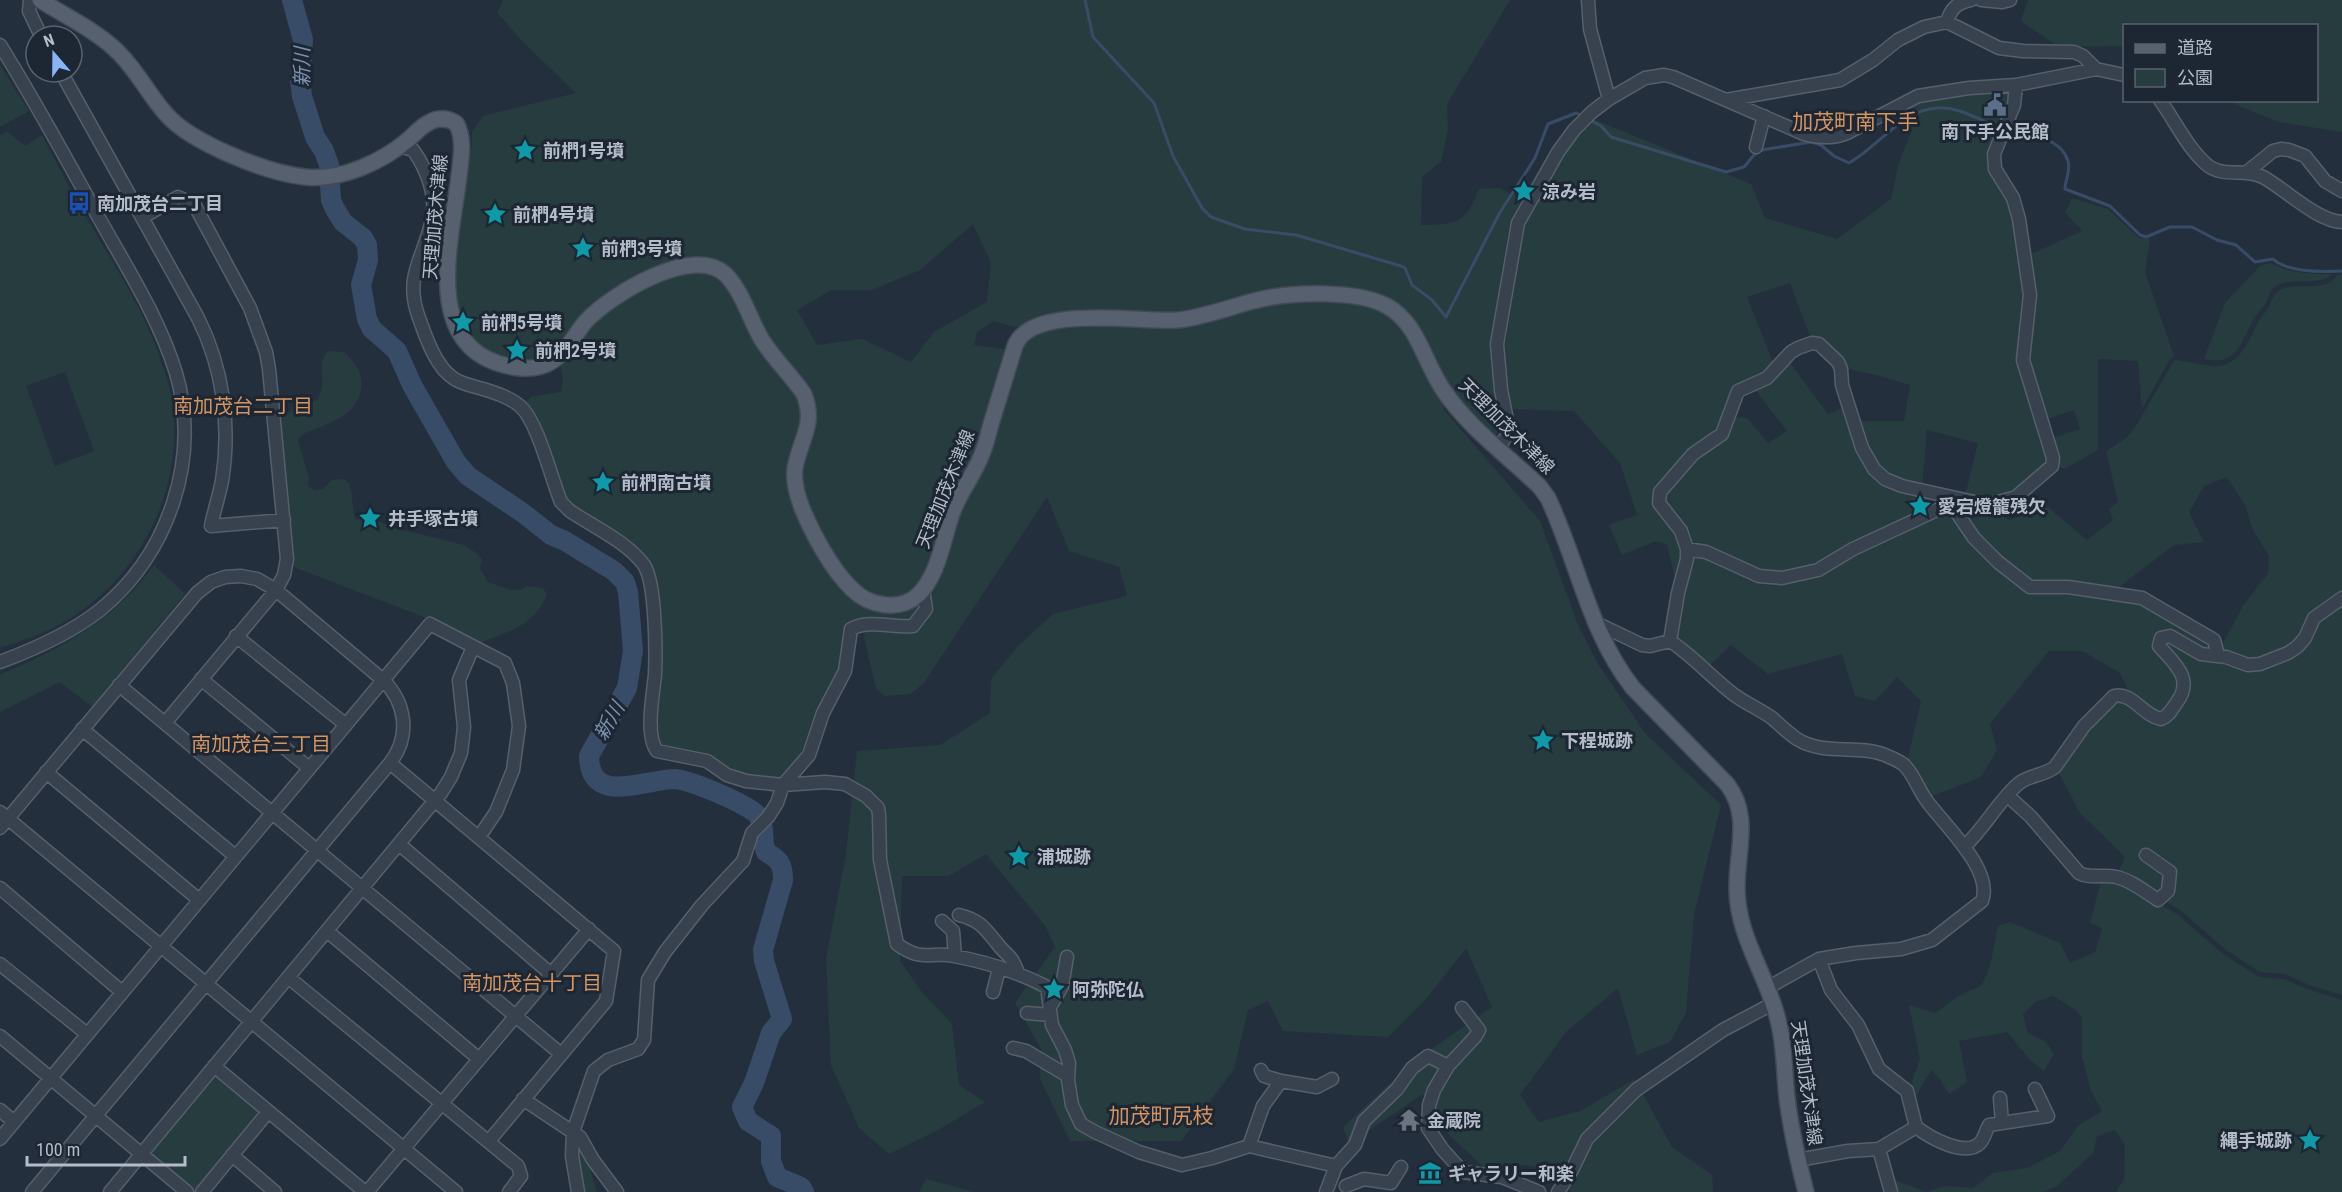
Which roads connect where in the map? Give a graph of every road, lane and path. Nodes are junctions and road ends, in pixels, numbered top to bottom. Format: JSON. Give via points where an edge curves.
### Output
{"nodes":[{"id":1,"x":30,"y":0,"type":"edge"},
{"id":2,"x":40,"y":0,"type":"edge"},
{"id":3,"x":1588,"y":0,"type":"edge"},
{"id":4,"x":1971,"y":0,"type":"edge"},
{"id":5,"x":1981,"y":0,"type":"edge"},
{"id":6,"x":2010,"y":0,"type":"edge"},
{"id":7,"x":1947,"y":22,"type":"junction"},
{"id":8,"x":36,"y":24,"type":"edge"},
{"id":9,"x":0,"y":45,"type":"edge"},
{"id":10,"x":2096,"y":69,"type":"junction"},
{"id":11,"x":2123,"y":75,"type":"edge"},
{"id":12,"x":68,"y":84,"type":"edge"},
{"id":13,"x":2016,"y":85,"type":"junction"},
{"id":14,"x":1609,"y":99,"type":"junction"},
{"id":15,"x":1726,"y":100,"type":"junction"},
{"id":16,"x":2161,"y":102,"type":"edge"},
{"id":17,"x":1764,"y":116,"type":"junction"},
{"id":18,"x":399,"y":146,"type":"junction"},
{"id":19,"x":1756,"y":147,"type":"dead end"},
{"id":20,"x":2247,"y":172,"type":"junction"},
{"id":21,"x":2342,"y":191,"type":"edge"},
{"id":22,"x":143,"y":217,"type":"junction"},
{"id":23,"x":2342,"y":222,"type":"edge"},
{"id":24,"x":1499,"y":447,"type":"junction"},
{"id":25,"x":1988,"y":505,"type":"junction"},
{"id":26,"x":1955,"y":510,"type":"junction"},
{"id":27,"x":284,"y":520,"type":"junction"},
{"id":28,"x":1687,"y":549,"type":"junction"},
{"id":29,"x":923,"y":589,"type":"junction"},
{"id":30,"x":276,"y":590,"type":"junction"},
{"id":31,"x":2342,"y":598,"type":"edge"},
{"id":32,"x":1594,"y":622,"type":"junction"},
{"id":33,"x":236,"y":636,"type":"junction"},
{"id":34,"x":1670,"y":641,"type":"junction"},
{"id":35,"x":473,"y":647,"type":"junction"},
{"id":36,"x":2218,"y":655,"type":"junction"},
{"id":37,"x":0,"y":662,"type":"edge"},
{"id":38,"x":201,"y":679,"type":"junction"},
{"id":39,"x":383,"y":680,"type":"junction"},
{"id":40,"x":119,"y":685,"type":"junction"},
{"id":41,"x":165,"y":723,"type":"junction"},
{"id":42,"x":346,"y":725,"type":"junction"},
{"id":43,"x":82,"y":729,"type":"junction"},
{"id":44,"x":390,"y":763,"type":"junction"},
{"id":45,"x":309,"y":768,"type":"junction"},
{"id":46,"x":46,"y":772,"type":"junction"},
{"id":47,"x":783,"y":785,"type":"junction"},
{"id":48,"x":2008,"y":796,"type":"junction"},
{"id":49,"x":435,"y":800,"type":"junction"},
{"id":50,"x":272,"y":813,"type":"junction"},
{"id":51,"x":3,"y":819,"type":"edge"},
{"id":52,"x":479,"y":837,"type":"junction"},
{"id":53,"x":399,"y":844,"type":"junction"},
{"id":54,"x":1965,"y":846,"type":"junction"},
{"id":55,"x":317,"y":850,"type":"junction"},
{"id":56,"x":235,"y":855,"type":"junction"},
{"id":57,"x":2146,"y":855,"type":"dead end"},
{"id":58,"x":0,"y":888,"type":"edge"},
{"id":59,"x":362,"y":888,"type":"junction"},
{"id":60,"x":198,"y":899,"type":"junction"},
{"id":61,"x":959,"y":915,"type":"dead end"},
{"id":62,"x":942,"y":921,"type":"dead end"},
{"id":63,"x":589,"y":929,"type":"junction"},
{"id":64,"x":327,"y":931,"type":"junction"},
{"id":65,"x":161,"y":945,"type":"junction"},
{"id":66,"x":955,"y":956,"type":"junction"},
{"id":67,"x":1067,"y":957,"type":"dead end"},
{"id":68,"x":1819,"y":959,"type":"junction"},
{"id":69,"x":0,"y":964,"type":"edge"},
{"id":70,"x":999,"y":969,"type":"junction"},
{"id":71,"x":1018,"y":973,"type":"junction"},
{"id":72,"x":551,"y":974,"type":"junction"},
{"id":73,"x":288,"y":977,"type":"junction"},
{"id":74,"x":207,"y":983,"type":"junction"},
{"id":75,"x":122,"y":992,"type":"junction"},
{"id":76,"x":993,"y":992,"type":"dead end"},
{"id":77,"x":1771,"y":996,"type":"junction"},
{"id":78,"x":1462,"y":1008,"type":"dead end"},
{"id":79,"x":1050,"y":1011,"type":"junction"},
{"id":80,"x":1027,"y":1013,"type":"dead end"},
{"id":81,"x":516,"y":1016,"type":"junction"},
{"id":82,"x":252,"y":1020,"type":"junction"},
{"id":83,"x":87,"y":1034,"type":"junction"},
{"id":84,"x":0,"y":1036,"type":"edge"},
{"id":85,"x":1013,"y":1048,"type":"dead end"},
{"id":86,"x":561,"y":1054,"type":"junction"},
{"id":87,"x":479,"y":1059,"type":"junction"},
{"id":88,"x":214,"y":1066,"type":"junction"},
{"id":89,"x":1448,"y":1066,"type":"junction"},
{"id":90,"x":1261,"y":1070,"type":"dead end"},
{"id":91,"x":1068,"y":1076,"type":"junction"},
{"id":92,"x":50,"y":1078,"type":"junction"},
{"id":93,"x":1332,"y":1079,"type":"dead end"},
{"id":94,"x":1281,"y":1081,"type":"junction"},
{"id":95,"x":2036,"y":1089,"type":"dead end"},
{"id":96,"x":2000,"y":1098,"type":"dead end"},
{"id":97,"x":523,"y":1099,"type":"junction"},
{"id":98,"x":443,"y":1103,"type":"junction"},
{"id":99,"x":0,"y":1110,"type":"edge"},
{"id":100,"x":268,"y":1112,"type":"junction"},
{"id":101,"x":95,"y":1116,"type":"junction"},
{"id":102,"x":14,"y":1122,"type":"junction"},
{"id":103,"x":2002,"y":1122,"type":"junction"},
{"id":104,"x":1916,"y":1127,"type":"junction"},
{"id":105,"x":573,"y":1131,"type":"junction"},
{"id":106,"x":0,"y":1139,"type":"edge"},
{"id":107,"x":489,"y":1141,"type":"junction"},
{"id":108,"x":1249,"y":1146,"type":"junction"},
{"id":109,"x":404,"y":1149,"type":"junction"},
{"id":110,"x":1879,"y":1149,"type":"junction"},
{"id":111,"x":141,"y":1154,"type":"junction"},
{"id":112,"x":232,"y":1155,"type":"junction"},
{"id":113,"x":1798,"y":1160,"type":"junction"},
{"id":114,"x":1336,"y":1166,"type":"junction"},
{"id":115,"x":1401,"y":1167,"type":"dead end"},
{"id":116,"x":1347,"y":1189,"type":"edge"},
{"id":117,"x":450,"y":1190,"type":"edge"},
{"id":118,"x":32,"y":1192,"type":"edge"},
{"id":119,"x":110,"y":1192,"type":"edge"},
{"id":120,"x":187,"y":1192,"type":"edge"},
{"id":121,"x":202,"y":1192,"type":"edge"},
{"id":122,"x":275,"y":1192,"type":"edge"},
{"id":123,"x":366,"y":1192,"type":"edge"},
{"id":124,"x":509,"y":1192,"type":"edge"},
{"id":125,"x":578,"y":1192,"type":"edge"},
{"id":126,"x":617,"y":1192,"type":"edge"},
{"id":127,"x":1326,"y":1192,"type":"edge"},
{"id":128,"x":1539,"y":1192,"type":"edge"},
{"id":129,"x":1558,"y":1192,"type":"edge"},
{"id":130,"x":1806,"y":1192,"type":"edge"},
{"id":131,"x":1891,"y":1192,"type":"edge"}],
"edges":[{"from":1,"to":8,"type":"street","via":[[29,11]]},
{"from":2,"to":18,"type":"main road","name":"天理加茂木津線","via":[[117,51],[174,123],[196,140],[215,148],[290,175],[318,177],[362,167]]},
{"from":3,"to":14,"type":"street","via":[[1590,29]]},
{"from":4,"to":7,"type":"street","via":[[1959,3]]},
{"from":5,"to":6,"type":"street"},
{"from":7,"to":10,"type":"street","via":[[1999,48],[2074,52]]},
{"from":7,"to":15,"type":"street","via":[[1898,39],[1840,80]]},
{"from":9,"to":37,"type":"street","via":[[152,314],[177,375],[184,429],[175,500],[158,540],[138,571],[85,621]]},
{"from":10,"to":11,"type":"street"},
{"from":10,"to":13,"type":"street"},
{"from":12,"to":22,"type":"street"},
{"from":13,"to":17,"type":"street","via":[[1918,96],[1838,137],[1804,134]]},
{"from":13,"to":25,"type":"street","via":[[2017,96],[1993,162],[2016,207],[2026,255],[2030,295],[2023,360],[2053,458],[2052,466],[2016,497]]},
{"from":14,"to":15,"type":"street","via":[[1645,78],[1664,75]]},
{"from":14,"to":24,"type":"street","via":[[1574,130],[1518,224],[1497,344],[1508,425],[1508,434]]},
{"from":15,"to":17,"type":"street"},
{"from":16,"to":20,"type":"street","via":[[2206,165],[2220,171]]},
{"from":17,"to":19,"type":"street"},
{"from":18,"to":29,"type":"main road","name":"天理加茂木津線","via":[[438,119],[451,120],[459,128],[460,164],[448,303],[463,340],[494,362],[532,369],[546,364],[562,353],[604,306],[634,286],[674,269],[706,265],[728,277],[762,339],[808,403],[808,431],[795,468],[796,491],[829,559],[853,590],[877,603],[902,604]]},
{"from":18,"to":47,"type":"street","via":[[413,150],[429,179],[433,218],[412,288],[418,316],[442,368],[457,381],[504,396],[520,406],[534,429],[561,502],[636,556],[645,568],[655,638],[651,711],[654,748],[661,754],[707,761],[727,775],[746,781]]},
{"from":20,"to":21,"type":"street","via":[[2273,151],[2289,150],[2305,156],[2325,181]]},
{"from":20,"to":23,"type":"street","via":[[2262,176],[2320,214]]},
{"from":22,"to":27,"type":"street","via":[[178,197],[194,204],[250,308],[269,369]]},
{"from":22,"to":27,"type":"street","via":[[205,332],[220,378],[226,446],[211,526]]},
{"from":24,"to":29,"type":"main road","name":"天理加茂木津線","via":[[1464,416],[1443,390],[1407,322],[1376,300],[1334,294],[1277,296],[1175,321],[1114,317],[1040,325],[1018,339],[980,458],[958,498]]},
{"from":24,"to":32,"type":"main road","name":"天理加茂木津線","via":[[1548,498]]},
{"from":25,"to":26,"type":"street"},
{"from":25,"to":28,"type":"street","via":[[1902,486],[1874,469],[1852,422],[1838,362],[1830,352],[1812,343],[1791,352],[1767,378],[1738,391],[1722,434],[1693,454],[1660,492],[1659,503],[1681,531]]},
{"from":26,"to":28,"type":"street","via":[[1939,509],[1818,570],[1798,576],[1759,576],[1706,552]]},
{"from":26,"to":36,"type":"street","via":[[1974,538],[2030,587],[2068,586],[2142,598],[2214,640]]},
{"from":27,"to":30,"type":"street","via":[[287,559]]},
{"from":28,"to":34,"type":"street"},
{"from":29,"to":47,"type":"street","via":[[926,609],[913,626],[861,623],[851,629],[841,681],[823,713],[808,755]]},
{"from":30,"to":33,"type":"street"},
{"from":30,"to":39,"type":"street"},
{"from":30,"to":40,"type":"street","via":[[257,579],[241,576],[211,582],[197,593]]},
{"from":31,"to":36,"type":"street","via":[[2314,618],[2297,646],[2270,661],[2248,665]]},
{"from":32,"to":34,"type":"street","via":[[1642,645]]},
{"from":32,"to":77,"type":"main road","name":"天理加茂木津線","via":[[1607,651],[1633,688],[1735,795],[1742,827],[1739,912]]},
{"from":33,"to":38,"type":"street"},
{"from":33,"to":42,"type":"street"},
{"from":34,"to":54,"type":"street","via":[[1797,739],[1827,749],[1870,750],[1905,765],[1929,805]]},
{"from":35,"to":39,"type":"street","via":[[430,624]]},
{"from":35,"to":49,"type":"street","via":[[459,680],[464,727],[460,753],[451,777]]},
{"from":35,"to":52,"type":"street","via":[[508,666],[519,726],[509,784]]},
{"from":36,"to":48,"type":"street","via":[[2193,651],[2170,636],[2161,638],[2159,646],[2179,669],[2185,685],[2184,693],[2168,715],[2161,719],[2153,717],[2124,696],[2114,696],[2084,726],[2050,771],[2021,782]]},
{"from":38,"to":41,"type":"street"},
{"from":38,"to":45,"type":"street"},
{"from":39,"to":42,"type":"street"},
{"from":39,"to":44,"type":"street","via":[[400,703],[404,723],[399,749]]},
{"from":40,"to":41,"type":"street"},
{"from":40,"to":43,"type":"street"},
{"from":41,"to":50,"type":"street"},
{"from":42,"to":45,"type":"street"},
{"from":43,"to":46,"type":"street"},
{"from":43,"to":56,"type":"street"},
{"from":44,"to":49,"type":"street"},
{"from":44,"to":55,"type":"street"},
{"from":45,"to":50,"type":"street"},
{"from":46,"to":51,"type":"street"},
{"from":46,"to":60,"type":"street"},
{"from":47,"to":66,"type":"street","via":[[845,784],[866,796],[878,808],[880,860],[897,945],[921,957]]},
{"from":47,"to":105,"type":"street","via":[[768,818],[752,833],[743,861],[702,905],[648,980],[644,1040],[638,1049],[608,1060],[594,1071]]},
{"from":48,"to":54,"type":"street"},
{"from":48,"to":57,"type":"street","via":[[2079,873],[2121,878],[2158,900],[2168,891],[2170,872]]},
{"from":49,"to":52,"type":"street"},
{"from":49,"to":53,"type":"street"},
{"from":50,"to":55,"type":"street"},
{"from":50,"to":56,"type":"street"},
{"from":51,"to":65,"type":"street"},
{"from":52,"to":63,"type":"street"},
{"from":53,"to":59,"type":"street"},
{"from":53,"to":72,"type":"street"},
{"from":54,"to":68,"type":"street","via":[[1980,874],[1984,898],[1940,936],[1917,946]]},
{"from":55,"to":59,"type":"street"},
{"from":55,"to":74,"type":"street"},
{"from":56,"to":60,"type":"street"},
{"from":58,"to":75,"type":"street"},
{"from":59,"to":64,"type":"street"},
{"from":59,"to":81,"type":"street"},
{"from":60,"to":65,"type":"street"},
{"from":61,"to":71,"type":"street","via":[[975,919],[993,935],[1013,959]]},
{"from":62,"to":66,"type":"street","via":[[953,931]]},
{"from":63,"to":72,"type":"street"},
{"from":63,"to":86,"type":"street","via":[[614,951],[606,1001]]},
{"from":64,"to":73,"type":"street"},
{"from":64,"to":87,"type":"street"},
{"from":65,"to":74,"type":"street"},
{"from":65,"to":75,"type":"street"},
{"from":66,"to":70,"type":"street"},
{"from":67,"to":79,"type":"street","via":[[1062,986]]},
{"from":68,"to":77,"type":"street","via":[[1798,969]]},
{"from":68,"to":104,"type":"street","via":[[1831,990],[1858,1025],[1879,1069],[1906,1092]]},
{"from":69,"to":83,"type":"street"},
{"from":70,"to":71,"type":"street"},
{"from":70,"to":76,"type":"street"},
{"from":71,"to":79,"type":"street","via":[[1047,987]]},
{"from":72,"to":81,"type":"street"},
{"from":73,"to":82,"type":"street"},
{"from":73,"to":98,"type":"street"},
{"from":74,"to":82,"type":"street"},
{"from":74,"to":101,"type":"street"},
{"from":75,"to":83,"type":"street"},
{"from":77,"to":113,"type":"main road","name":"天理加茂木津線","via":[[1781,1033]]},
{"from":77,"to":129,"type":"street","via":[[1636,1090],[1587,1139]]},
{"from":78,"to":89,"type":"street","via":[[1479,1030]]},
{"from":79,"to":80,"type":"street"},
{"from":79,"to":91,"type":"street","via":[[1069,1063]]},
{"from":81,"to":86,"type":"street"},
{"from":81,"to":87,"type":"street"},
{"from":82,"to":88,"type":"street"},
{"from":82,"to":109,"type":"street"},
{"from":83,"to":92,"type":"street"},
{"from":84,"to":92,"type":"street"},
{"from":85,"to":91,"type":"street","via":[[1026,1051]]},
{"from":86,"to":97,"type":"street"},
{"from":87,"to":98,"type":"street"},
{"from":88,"to":100,"type":"street"},
{"from":88,"to":111,"type":"street"},
{"from":89,"to":114,"type":"street","via":[[1428,1056],[1412,1068],[1364,1121],[1355,1145]]},
{"from":89,"to":128,"type":"street","via":[[1429,1105],[1428,1128],[1443,1150],[1463,1172],[1502,1177]]},
{"from":90,"to":94,"type":"street","via":[[1264,1076]]},
{"from":91,"to":108,"type":"street","via":[[1072,1105],[1081,1124],[1139,1152],[1182,1165]]},
{"from":92,"to":101,"type":"street"},
{"from":92,"to":102,"type":"street"},
{"from":93,"to":94,"type":"street","via":[[1317,1087]]},
{"from":94,"to":108,"type":"street","via":[[1263,1106]]},
{"from":95,"to":103,"type":"street","via":[[2048,1116]]},
{"from":96,"to":103,"type":"street"},
{"from":97,"to":105,"type":"street"},
{"from":97,"to":107,"type":"street"},
{"from":98,"to":107,"type":"street"},
{"from":98,"to":109,"type":"street"},
{"from":99,"to":102,"type":"street"},
{"from":100,"to":112,"type":"street"},
{"from":100,"to":123,"type":"street"},
{"from":101,"to":111,"type":"street"},
{"from":101,"to":118,"type":"street"},
{"from":102,"to":106,"type":"street"},
{"from":103,"to":104,"type":"street","via":[[1989,1125],[1981,1143],[1958,1147],[1935,1141]]},
{"from":104,"to":110,"type":"street"},
{"from":105,"to":125,"type":"street","via":[[572,1156]]},
{"from":105,"to":126,"type":"street"},
{"from":107,"to":124,"type":"street","via":[[518,1166],[521,1176]]},
{"from":108,"to":114,"type":"street"},
{"from":109,"to":117,"type":"street"},
{"from":109,"to":123,"type":"street"},
{"from":110,"to":113,"type":"street"},
{"from":110,"to":131,"type":"street"},
{"from":111,"to":119,"type":"street"},
{"from":111,"to":120,"type":"street"},
{"from":112,"to":121,"type":"street"},
{"from":112,"to":122,"type":"street"},
{"from":113,"to":130,"type":"main road","name":"天理加茂木津線"},
{"from":114,"to":116,"type":"street"},
{"from":114,"to":127,"type":"street"},
{"from":115,"to":116,"type":"street","via":[[1391,1184],[1364,1179]]}]}
